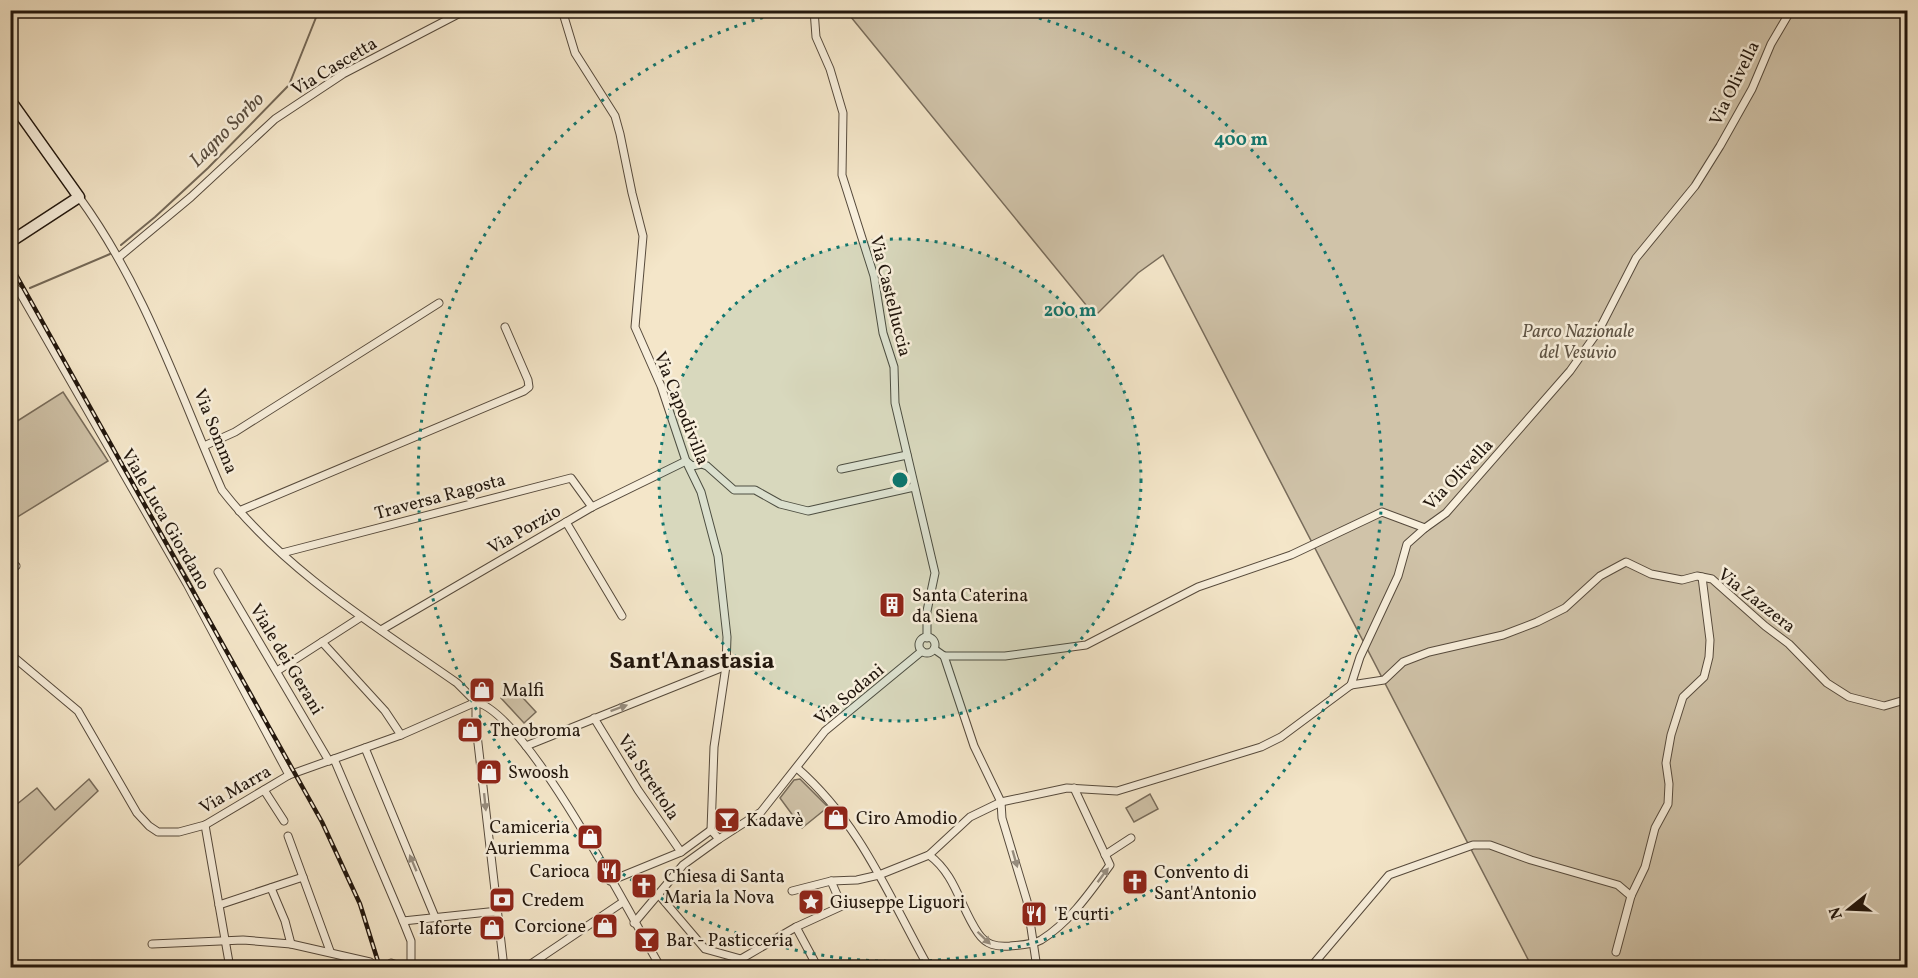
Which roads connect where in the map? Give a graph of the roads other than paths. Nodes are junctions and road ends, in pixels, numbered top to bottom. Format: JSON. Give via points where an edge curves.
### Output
{"nodes":[{"id":1,"x":466,"y":10,"type":"edge"},
{"id":2,"x":562,"y":10,"type":"edge"},
{"id":3,"x":814,"y":10,"type":"edge"},
{"id":4,"x":1791,"y":10,"type":"edge"},
{"id":5,"x":10,"y":100,"type":"edge"},
{"id":6,"x":79,"y":197,"type":"junction"},
{"id":7,"x":10,"y":242,"type":"edge"},
{"id":8,"x":119,"y":258,"type":"junction"},
{"id":9,"x":10,"y":283,"type":"edge"},
{"id":10,"x":439,"y":303,"type":"dead end"},
{"id":11,"x":505,"y":327,"type":"dead end"},
{"id":12,"x":204,"y":446,"type":"junction"},
{"id":13,"x":907,"y":455,"type":"junction"},
{"id":14,"x":686,"y":461,"type":"junction"},
{"id":15,"x":841,"y":469,"type":"dead end"},
{"id":16,"x":914,"y":487,"type":"junction"},
{"id":17,"x":592,"y":507,"type":"junction"},
{"id":18,"x":239,"y":511,"type":"junction"},
{"id":19,"x":566,"y":522,"type":"junction"},
{"id":20,"x":1425,"y":528,"type":"junction"},
{"id":21,"x":282,"y":553,"type":"junction"},
{"id":22,"x":218,"y":572,"type":"dead end"},
{"id":23,"x":1702,"y":577,"type":"junction"},
{"id":24,"x":622,"y":616,"type":"dead end"},
{"id":25,"x":361,"y":617,"type":"junction"},
{"id":26,"x":381,"y":630,"type":"junction"},
{"id":27,"x":927,"y":638,"type":"junction"},
{"id":28,"x":322,"y":642,"type":"junction"},
{"id":29,"x":934,"y":649,"type":"junction"},
{"id":30,"x":922,"y":651,"type":"junction"},
{"id":31,"x":10,"y":654,"type":"edge"},
{"id":32,"x":944,"y":656,"type":"junction"},
{"id":33,"x":726,"y":666,"type":"junction"},
{"id":34,"x":277,"y":671,"type":"junction"},
{"id":35,"x":1351,"y":685,"type":"junction"},
{"id":36,"x":1908,"y":699,"type":"edge"},
{"id":37,"x":476,"y":702,"type":"junction"},
{"id":38,"x":594,"y":718,"type":"junction"},
{"id":39,"x":401,"y":735,"type":"junction"},
{"id":40,"x":526,"y":746,"type":"junction"},
{"id":41,"x":365,"y":748,"type":"junction"},
{"id":42,"x":332,"y":760,"type":"junction"},
{"id":43,"x":797,"y":768,"type":"junction"},
{"id":44,"x":289,"y":775,"type":"junction"},
{"id":45,"x":1074,"y":788,"type":"junction"},
{"id":46,"x":264,"y":790,"type":"junction"},
{"id":47,"x":1001,"y":802,"type":"junction"},
{"id":48,"x":284,"y":821,"type":"dead end"},
{"id":49,"x":205,"y":825,"type":"junction"},
{"id":50,"x":711,"y":830,"type":"junction"},
{"id":51,"x":288,"y":836,"type":"dead end"},
{"id":52,"x":1131,"y":838,"type":"dead end"},
{"id":53,"x":719,"y":839,"type":"junction"},
{"id":54,"x":681,"y":852,"type":"junction"},
{"id":55,"x":930,"y":855,"type":"junction"},
{"id":56,"x":1105,"y":855,"type":"junction"},
{"id":57,"x":879,"y":875,"type":"junction"},
{"id":58,"x":303,"y":877,"type":"junction"},
{"id":59,"x":610,"y":881,"type":"junction"},
{"id":60,"x":831,"y":881,"type":"junction"},
{"id":61,"x":272,"y":888,"type":"junction"},
{"id":62,"x":792,"y":891,"type":"dead end"},
{"id":63,"x":659,"y":895,"type":"junction"},
{"id":64,"x":1630,"y":896,"type":"junction"},
{"id":65,"x":623,"y":903,"type":"junction"},
{"id":66,"x":219,"y":905,"type":"junction"},
{"id":67,"x":498,"y":911,"type":"junction"},
{"id":68,"x":435,"y":917,"type":"junction"},
{"id":69,"x":403,"y":921,"type":"junction"},
{"id":70,"x":634,"y":923,"type":"junction"},
{"id":71,"x":796,"y":927,"type":"junction"},
{"id":72,"x":224,"y":941,"type":"junction"},
{"id":73,"x":152,"y":944,"type":"dead end"},
{"id":74,"x":291,"y":944,"type":"junction"},
{"id":75,"x":1032,"y":944,"type":"junction"},
{"id":76,"x":330,"y":951,"type":"junction"},
{"id":77,"x":1616,"y":952,"type":"dead end"},
{"id":78,"x":370,"y":962,"type":"dead end"},
{"id":79,"x":391,"y":963,"type":"dead end"},
{"id":80,"x":230,"y":968,"type":"edge"},
{"id":81,"x":405,"y":968,"type":"edge"},
{"id":82,"x":411,"y":968,"type":"edge"},
{"id":83,"x":504,"y":968,"type":"edge"},
{"id":84,"x":525,"y":968,"type":"edge"},
{"id":85,"x":661,"y":968,"type":"edge"},
{"id":86,"x":818,"y":968,"type":"edge"},
{"id":87,"x":929,"y":968,"type":"edge"},
{"id":88,"x":1037,"y":968,"type":"edge"},
{"id":89,"x":1310,"y":968,"type":"edge"}],
"edges":[{"from":1,"to":8,"type":"street","name":"Via Cascetta","via":[[343,74],[275,119]]},
{"from":2,"to":14,"type":"street","name":"Via Capodivilla","via":[[575,52],[615,116],[620,134],[643,236],[635,327],[661,386]]},
{"from":3,"to":13,"type":"street","name":"Via Castelluccia","via":[[816,37],[843,113],[842,175],[874,276],[883,333],[894,367],[895,403]]},
{"from":4,"to":20,"type":"street","name":"Via Olivella","via":[[1752,89],[1695,186],[1636,258],[1586,350],[1446,513]]},
{"from":5,"to":6,"type":"main road","name":"Via Somma"},
{"from":6,"to":7,"type":"main road"},
{"from":6,"to":8,"type":"street","name":"Via Somma"},
{"from":8,"to":12,"type":"street","name":"Via Somma","via":[[156,328]]},
{"from":9,"to":44,"type":"street","name":"Viale Luca Giordano","via":[[19,291],[187,584]]},
{"from":10,"to":12,"type":"street","via":[[235,432]]},
{"from":11,"to":18,"type":"street","via":[[528,380],[529,387],[524,391]]},
{"from":12,"to":18,"type":"street","name":"Via Somma","via":[[222,490]]},
{"from":13,"to":15,"type":"street"},
{"from":13,"to":16,"type":"street","name":"Via Castelluccia"},
{"from":14,"to":16,"type":"street","via":[[692,466],[707,466],[734,490],[755,490],[780,504],[808,511]]},
{"from":14,"to":17,"type":"street","name":"Via Porzio"},
{"from":14,"to":33,"type":"street","name":"Via Capodivilla","via":[[701,492],[718,556]]},
{"from":16,"to":27,"type":"street","name":"Via Castelluccia","via":[[935,573]]},
{"from":17,"to":19,"type":"street","name":"Via Porzio"},
{"from":17,"to":21,"type":"street","name":"Traversa Ragosta","via":[[572,478]]},
{"from":18,"to":21,"type":"street","name":"Via Somma"},
{"from":19,"to":24,"type":"street"},
{"from":19,"to":26,"type":"street","name":"Via Porzio"},
{"from":20,"to":32,"type":"street","name":"Via Olivella","via":[[1382,512],[1292,555],[1198,587],[1086,645],[1005,656]]},
{"from":20,"to":35,"type":"street","via":[[1407,544],[1398,576]]},
{"from":21,"to":25,"type":"street","name":"Via Somma","via":[[313,582]]},
{"from":22,"to":34,"type":"street","name":"Viale dei Gerani"},
{"from":23,"to":35,"type":"street","name":"Via Zazzera","via":[[1682,580],[1651,574],[1626,562],[1600,576],[1565,608],[1544,619],[1503,635],[1429,652],[1403,662],[1393,674],[1377,682]]},
{"from":23,"to":36,"type":"street","name":"Via Zazzera","via":[[1712,579],[1731,593],[1827,683],[1849,697],[1884,706]]},
{"from":23,"to":64,"type":"street","via":[[1709,657],[1704,677],[1683,697],[1666,763],[1668,804]]},
{"from":25,"to":26,"type":"street","name":"Via Somma"},
{"from":25,"to":28,"type":"street"},
{"from":26,"to":37,"type":"street","name":"Via Somma","via":[[457,683]]},
{"from":27,"to":29,"type":"street","via":[[933,640]]},
{"from":27,"to":30,"type":"street","via":[[921,642]]},
{"from":28,"to":34,"type":"street"},
{"from":28,"to":39,"type":"street","via":[[385,711]]},
{"from":29,"to":30,"type":"street"},
{"from":29,"to":32,"type":"street"},
{"from":30,"to":43,"type":"street","name":"Via Sodani","via":[[825,731]]},
{"from":31,"to":49,"type":"street","name":"Via Marra","via":[[78,711],[132,806],[149,826],[167,833]]},
{"from":32,"to":47,"type":"street","via":[[974,746]]},
{"from":38,"to":33,"type":"street","one_way":true},
{"from":33,"to":50,"type":"street","name":"Via Capodivilla","via":[[714,747]]},
{"from":34,"to":42,"type":"street","name":"Viale dei Gerani"},
{"from":35,"to":45,"type":"street","via":[[1281,737],[1261,747],[1124,790]]},
{"from":37,"to":39,"type":"street","name":"Via Marra"},
{"from":37,"to":40,"type":"street","name":"Via Somma","via":[[485,705]]},
{"from":37,"to":67,"type":"street","one_way":true},
{"from":38,"to":40,"type":"street"},
{"from":38,"to":54,"type":"street","name":"Via Strettola"},
{"from":39,"to":41,"type":"street","name":"Via Marra"},
{"from":40,"to":59,"type":"street","name":"Via Somma","via":[[547,771]]},
{"from":41,"to":42,"type":"street","name":"Via Marra"},
{"from":68,"to":41,"type":"street","one_way":true},
{"from":42,"to":44,"type":"street","name":"Via Marra"},
{"from":42,"to":69,"type":"street","name":"Viale dei Gerani"},
{"from":43,"to":53,"type":"street","name":"Via Sodani","via":[[754,818]]},
{"from":43,"to":57,"type":"street","via":[[854,830]]},
{"from":44,"to":46,"type":"street","name":"Via Marra"},
{"from":45,"to":47,"type":"street"},
{"from":45,"to":56,"type":"street"},
{"from":46,"to":48,"type":"street"},
{"from":46,"to":49,"type":"street","name":"Via Marra"},
{"from":47,"to":55,"type":"street","via":[[975,813]]},
{"from":47,"to":75,"type":"street","one_way":true,"via":[[1002,818],[1027,901]]},
{"from":49,"to":66,"type":"street"},
{"from":50,"to":53,"type":"street"},
{"from":50,"to":54,"type":"street"},
{"from":51,"to":58,"type":"street"},
{"from":52,"to":56,"type":"street"},
{"from":53,"to":63,"type":"street","name":"Via Sodani","via":[[683,865]]},
{"from":54,"to":59,"type":"street"},
{"from":55,"to":57,"type":"street"},
{"from":55,"to":75,"type":"street","one_way":true,"via":[[940,863],[986,942],[993,946]]},
{"from":75,"to":56,"type":"street","one_way":true,"via":[[1086,898],[1110,865]]},
{"from":57,"to":60,"type":"street"},
{"from":57,"to":87,"type":"street"},
{"from":58,"to":61,"type":"street"},
{"from":58,"to":76,"type":"street"},
{"from":59,"to":65,"type":"street","name":"Via Somma"},
{"from":60,"to":62,"type":"street"},
{"from":60,"to":71,"type":"street","via":[[842,906]]},
{"from":61,"to":66,"type":"street"},
{"from":61,"to":74,"type":"street"},
{"from":63,"to":70,"type":"street","name":"Via Sodani"},
{"from":63,"to":71,"type":"street","via":[[705,949],[741,959]]},
{"from":64,"to":77,"type":"street"},
{"from":64,"to":89,"type":"street","via":[[1618,885],[1490,845],[1473,845],[1389,875]]},
{"from":65,"to":70,"type":"street","name":"Via Somma"},
{"from":65,"to":84,"type":"street"},
{"from":66,"to":72,"type":"street"},
{"from":67,"to":68,"type":"street"},
{"from":67,"to":83,"type":"street"},
{"from":68,"to":69,"type":"street"},
{"from":69,"to":82,"type":"street","name":"Viale dei Gerani","via":[[411,941]]},
{"from":70,"to":85,"type":"street","name":"Via Somma"},
{"from":71,"to":86,"type":"street"},
{"from":72,"to":73,"type":"street"},
{"from":72,"to":74,"type":"street"},
{"from":72,"to":80,"type":"street"},
{"from":74,"to":76,"type":"street"},
{"from":75,"to":88,"type":"street"},
{"from":76,"to":78,"type":"street"},
{"from":79,"to":81,"type":"street"}]}
